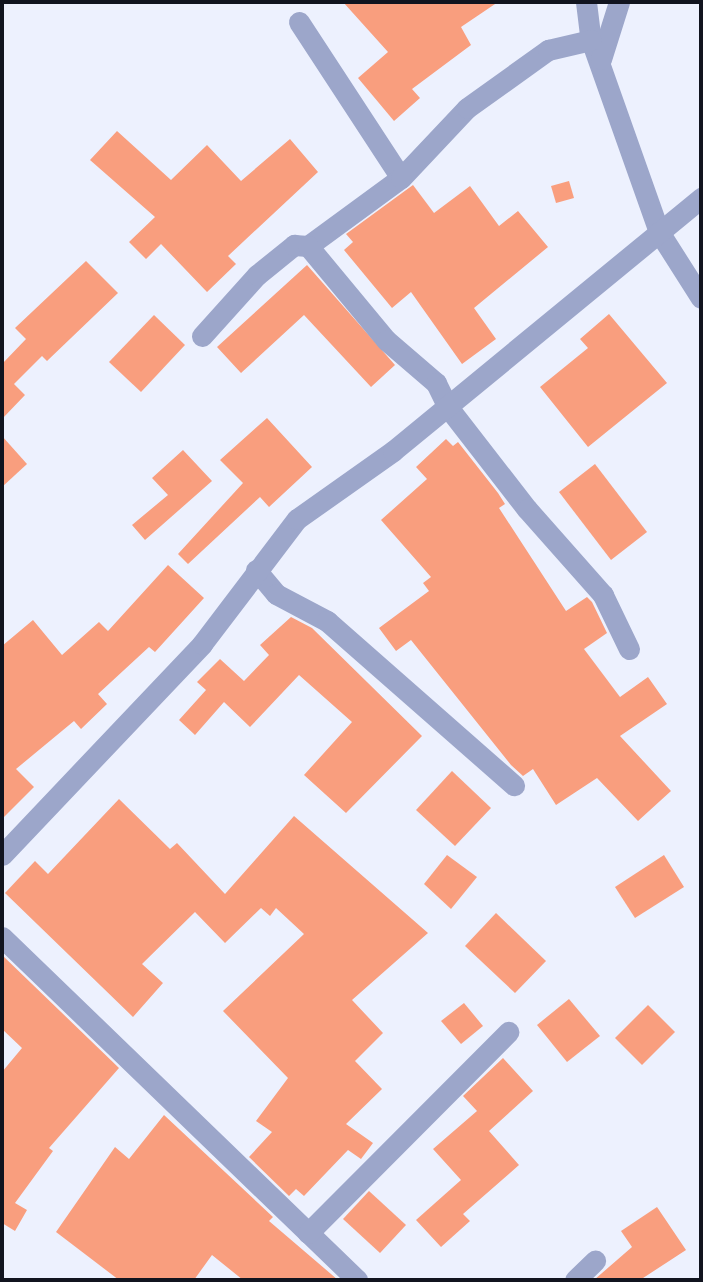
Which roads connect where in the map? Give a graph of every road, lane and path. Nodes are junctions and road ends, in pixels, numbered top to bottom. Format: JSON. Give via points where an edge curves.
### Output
{"nodes":[{"id":1,"x":586,"y":2,"type":"edge"},
{"id":2,"x":619,"y":2,"type":"edge"},
{"id":3,"x":299,"y":22,"type":"dead end"},
{"id":4,"x":596,"y":49,"type":"junction"},
{"id":5,"x":401,"y":178,"type":"junction"},
{"id":6,"x":701,"y":198,"type":"edge"},
{"id":7,"x":659,"y":232,"type":"junction"},
{"id":8,"x":308,"y":246,"type":"junction"},
{"id":9,"x":701,"y":298,"type":"edge"},
{"id":10,"x":202,"y":336,"type":"dead end"},
{"id":11,"x":447,"y":406,"type":"junction"},
{"id":12,"x":256,"y":570,"type":"junction"},
{"id":13,"x":629,"y":649,"type":"dead end"},
{"id":14,"x":514,"y":786,"type":"dead end"},
{"id":15,"x":3,"y":852,"type":"edge"},
{"id":16,"x":2,"y":937,"type":"edge"},
{"id":17,"x":508,"y":1032,"type":"dead end"},
{"id":18,"x":308,"y":1233,"type":"junction"},
{"id":19,"x":595,"y":1261,"type":"dead end"},
{"id":20,"x":357,"y":1280,"type":"edge"},
{"id":21,"x":575,"y":1280,"type":"edge"}],
"edges":[{"from":1,"to":4,"type":"street"},
{"from":2,"to":4,"type":"street"},
{"from":3,"to":5,"type":"street"},
{"from":4,"to":5,"type":"street","via":[[548,50],[467,108]]},
{"from":4,"to":7,"type":"street"},
{"from":5,"to":8,"type":"street"},
{"from":6,"to":7,"type":"street"},
{"from":7,"to":9,"type":"street"},
{"from":7,"to":11,"type":"street"},
{"from":8,"to":10,"type":"street","via":[[294,245],[257,275]]},
{"from":8,"to":11,"type":"street","via":[[386,340],[425,369]]},
{"from":11,"to":12,"type":"street","via":[[298,519]]},
{"from":11,"to":13,"type":"street","via":[[603,595]]},
{"from":12,"to":14,"type":"street","via":[[276,594],[327,621]]},
{"from":12,"to":15,"type":"street","via":[[202,644]]},
{"from":16,"to":18,"type":"street"},
{"from":17,"to":18,"type":"street"},
{"from":18,"to":20,"type":"street"},
{"from":19,"to":21,"type":"street"}]}
